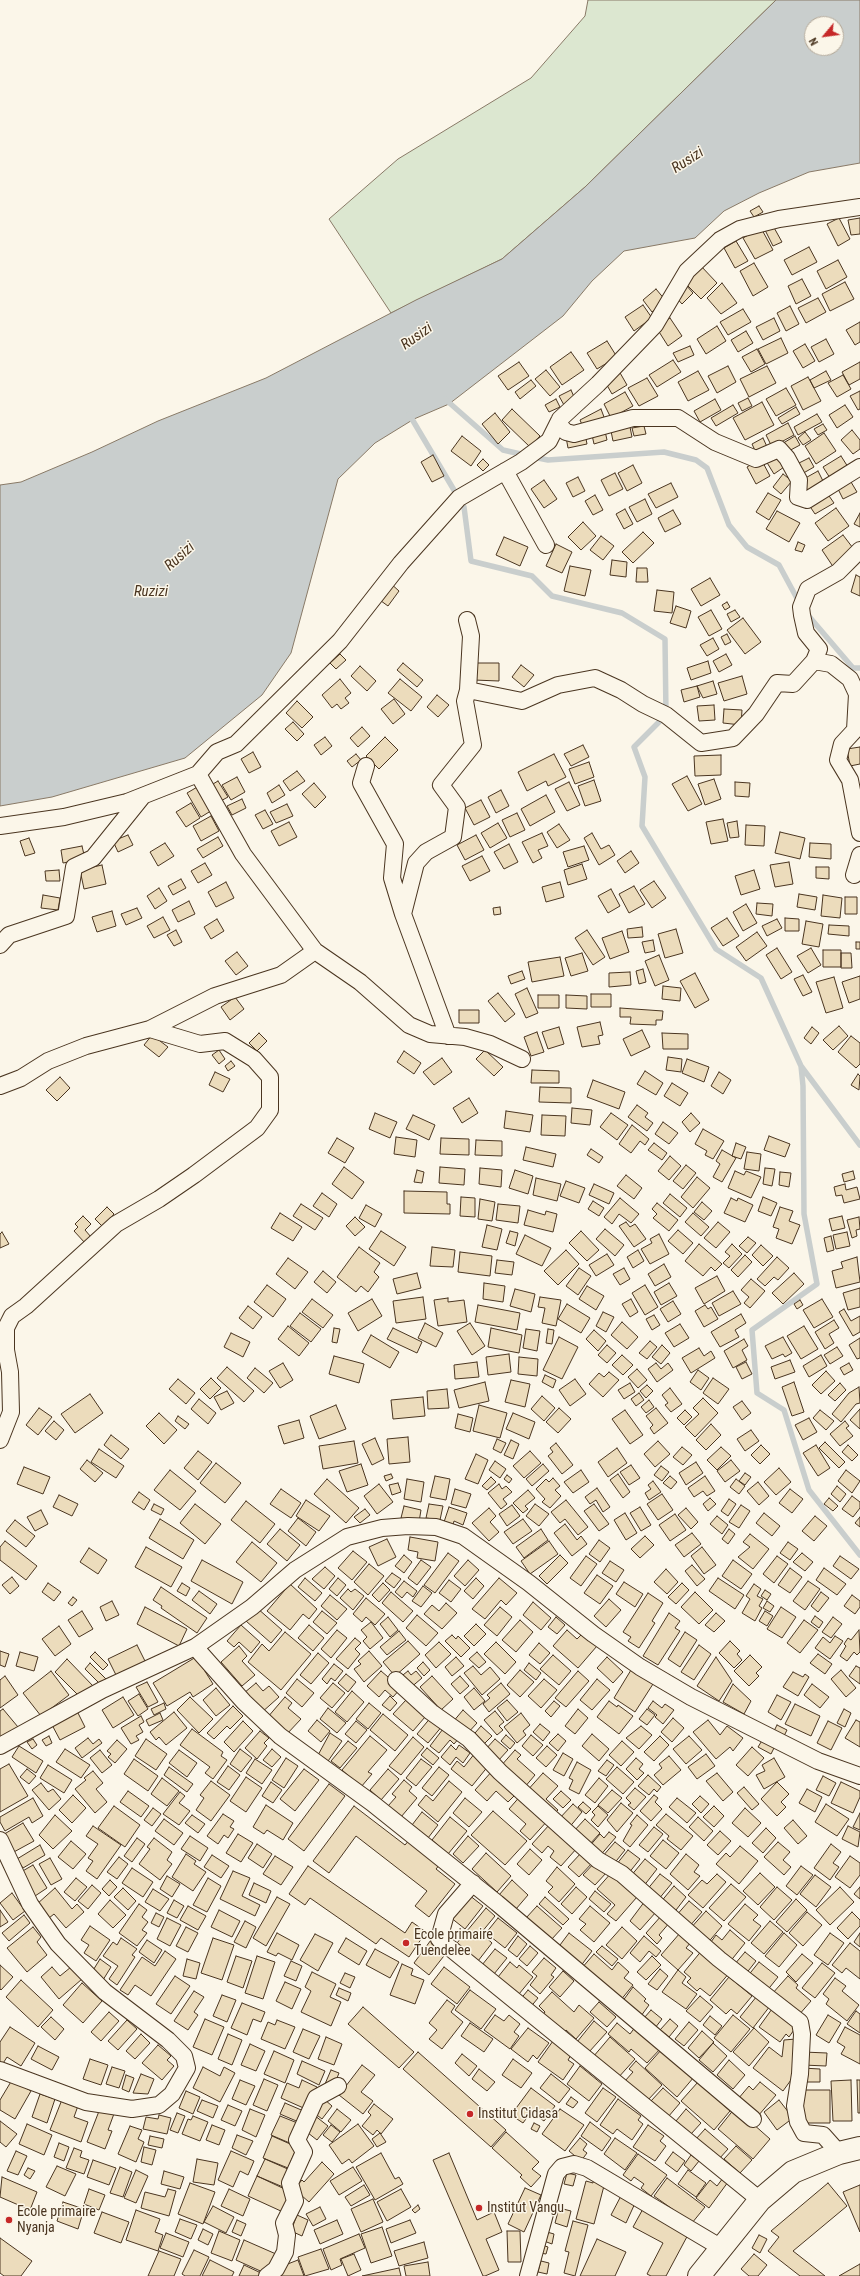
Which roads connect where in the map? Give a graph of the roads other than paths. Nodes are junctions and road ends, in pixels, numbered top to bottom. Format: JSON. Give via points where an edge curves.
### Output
{"nodes":[{"id":1,"x":860,"y":208,"type":"edge"},
{"id":2,"x":560,"y":419,"type":"junction"},
{"id":3,"x":505,"y":471,"type":"junction"},
{"id":4,"x":859,"y":472,"type":"edge"},
{"id":5,"x":546,"y":545,"type":"dead end"},
{"id":6,"x":860,"y":550,"type":"edge"},
{"id":7,"x":467,"y":620,"type":"dead end"},
{"id":8,"x":814,"y":661,"type":"junction"},
{"id":9,"x":468,"y":690,"type":"junction"},
{"id":10,"x":366,"y":766,"type":"dead end"},
{"id":11,"x":198,"y":774,"type":"junction"},
{"id":12,"x":144,"y":795,"type":"junction"},
{"id":13,"x":0,"y":826,"type":"edge"},
{"id":14,"x":860,"y":833,"type":"edge"},
{"id":15,"x":860,"y":855,"type":"edge"},
{"id":16,"x":854,"y":875,"type":"dead end"},
{"id":17,"x":403,"y":914,"type":"junction"},
{"id":18,"x":0,"y":945,"type":"edge"},
{"id":19,"x":315,"y":951,"type":"junction"},
{"id":20,"x":150,"y":1029,"type":"junction"},
{"id":21,"x":448,"y":1036,"type":"junction"},
{"id":22,"x":522,"y":1059,"type":"dead end"},
{"id":23,"x":0,"y":1086,"type":"edge"},
{"id":24,"x":0,"y":1440,"type":"edge"},
{"id":25,"x":195,"y":1647,"type":"junction"},
{"id":26,"x":396,"y":1680,"type":"dead end"},
{"id":27,"x":0,"y":1746,"type":"edge"},
{"id":28,"x":860,"y":1776,"type":"edge"},
{"id":29,"x":0,"y":1840,"type":"edge"},
{"id":30,"x":473,"y":1883,"type":"junction"},
{"id":31,"x":0,"y":2070,"type":"edge"},
{"id":32,"x":338,"y":2086,"type":"dead end"},
{"id":33,"x":753,"y":2119,"type":"dead end"},
{"id":34,"x":860,"y":2148,"type":"edge"},
{"id":35,"x":839,"y":2153,"type":"junction"},
{"id":36,"x":760,"y":2200,"type":"junction"},
{"id":37,"x":720,"y":2247,"type":"junction"},
{"id":38,"x":266,"y":2276,"type":"edge"},
{"id":39,"x":528,"y":2276,"type":"edge"},
{"id":40,"x":698,"y":2276,"type":"edge"}],
"edges":[{"from":1,"to":2,"type":"street","via":[[779,219],[740,229],[720,240],[687,271],[655,325]]},
{"from":2,"to":3,"type":"street","via":[[549,441]]},
{"from":2,"to":4,"type":"street","via":[[560,426],[566,432],[574,434],[633,418],[678,418],[716,442],[756,459],[779,449],[787,458],[798,480],[798,497],[807,500]]},
{"from":3,"to":5,"type":"street"},
{"from":3,"to":11,"type":"street","via":[[459,498],[401,563],[340,641],[236,744],[217,752]]},
{"from":6,"to":8,"type":"street","via":[[838,572],[808,589],[801,607],[806,633],[819,649]]},
{"from":7,"to":9,"type":"street","via":[[471,636]]},
{"from":8,"to":9,"type":"street","via":[[793,684],[777,683],[756,714],[734,738],[701,743],[666,716],[595,678],[558,685],[522,701]]},
{"from":8,"to":14,"type":"street","via":[[831,664],[850,678],[857,694],[855,730],[842,744],[838,760],[850,780]]},
{"from":9,"to":17,"type":"street","via":[[465,701],[473,745],[441,785],[456,807],[453,837],[426,852],[416,863]]},
{"from":10,"to":17,"type":"street","via":[[361,783],[395,844],[392,878]]},
{"from":11,"to":12,"type":"street"},
{"from":11,"to":19,"type":"street","via":[[242,854]]},
{"from":12,"to":13,"type":"street","via":[[127,802],[64,817]]},
{"from":12,"to":18,"type":"street","via":[[93,858],[74,867],[66,916],[9,935]]},
{"from":15,"to":16,"type":"street"},
{"from":17,"to":21,"type":"street"},
{"from":19,"to":20,"type":"street","via":[[281,975],[214,996]]},
{"from":19,"to":21,"type":"street","via":[[360,982],[410,1025],[430,1034]]},
{"from":20,"to":23,"type":"street","via":[[86,1046],[48,1061],[22,1078]]},
{"from":20,"to":24,"type":"street","via":[[200,1044],[225,1041],[254,1059],[270,1077],[270,1110],[257,1128],[194,1176],[116,1224],[12,1316],[6,1328],[11,1412]]},
{"from":21,"to":22,"type":"street","via":[[465,1037],[490,1044]]},
{"from":25,"to":27,"type":"street","via":[[102,1690]]},
{"from":25,"to":28,"type":"street","via":[[252,1607],[295,1570],[347,1537],[382,1528],[436,1527],[463,1536],[529,1583],[593,1634],[640,1667],[691,1697],[818,1761]]},
{"from":25,"to":30,"type":"street","via":[[244,1702],[280,1736],[372,1802]]},
{"from":26,"to":35,"type":"street","via":[[431,1712],[469,1740],[500,1772],[598,1860],[622,1874],[719,1959],[800,2022],[800,2074],[795,2106],[798,2122],[804,2133],[823,2135]]},
{"from":29,"to":31,"type":"street","via":[[30,1904],[58,1944],[105,1992],[168,2040],[184,2056],[187,2068],[172,2094],[159,2105],[132,2109],[86,2102]]},
{"from":30,"to":33,"type":"street"},
{"from":30,"to":36,"type":"street","via":[[446,1914],[439,1939]]},
{"from":32,"to":38,"type":"street","via":[[316,2098],[297,2140],[304,2152],[290,2183],[295,2201],[284,2223],[287,2235],[285,2252],[276,2269]]},
{"from":34,"to":35,"type":"highway"},
{"from":35,"to":36,"type":"highway","via":[[793,2172]]},
{"from":36,"to":37,"type":"highway"},
{"from":37,"to":39,"type":"street","via":[[600,2176],[574,2164],[562,2167],[556,2174]]},
{"from":37,"to":40,"type":"highway"}]}
